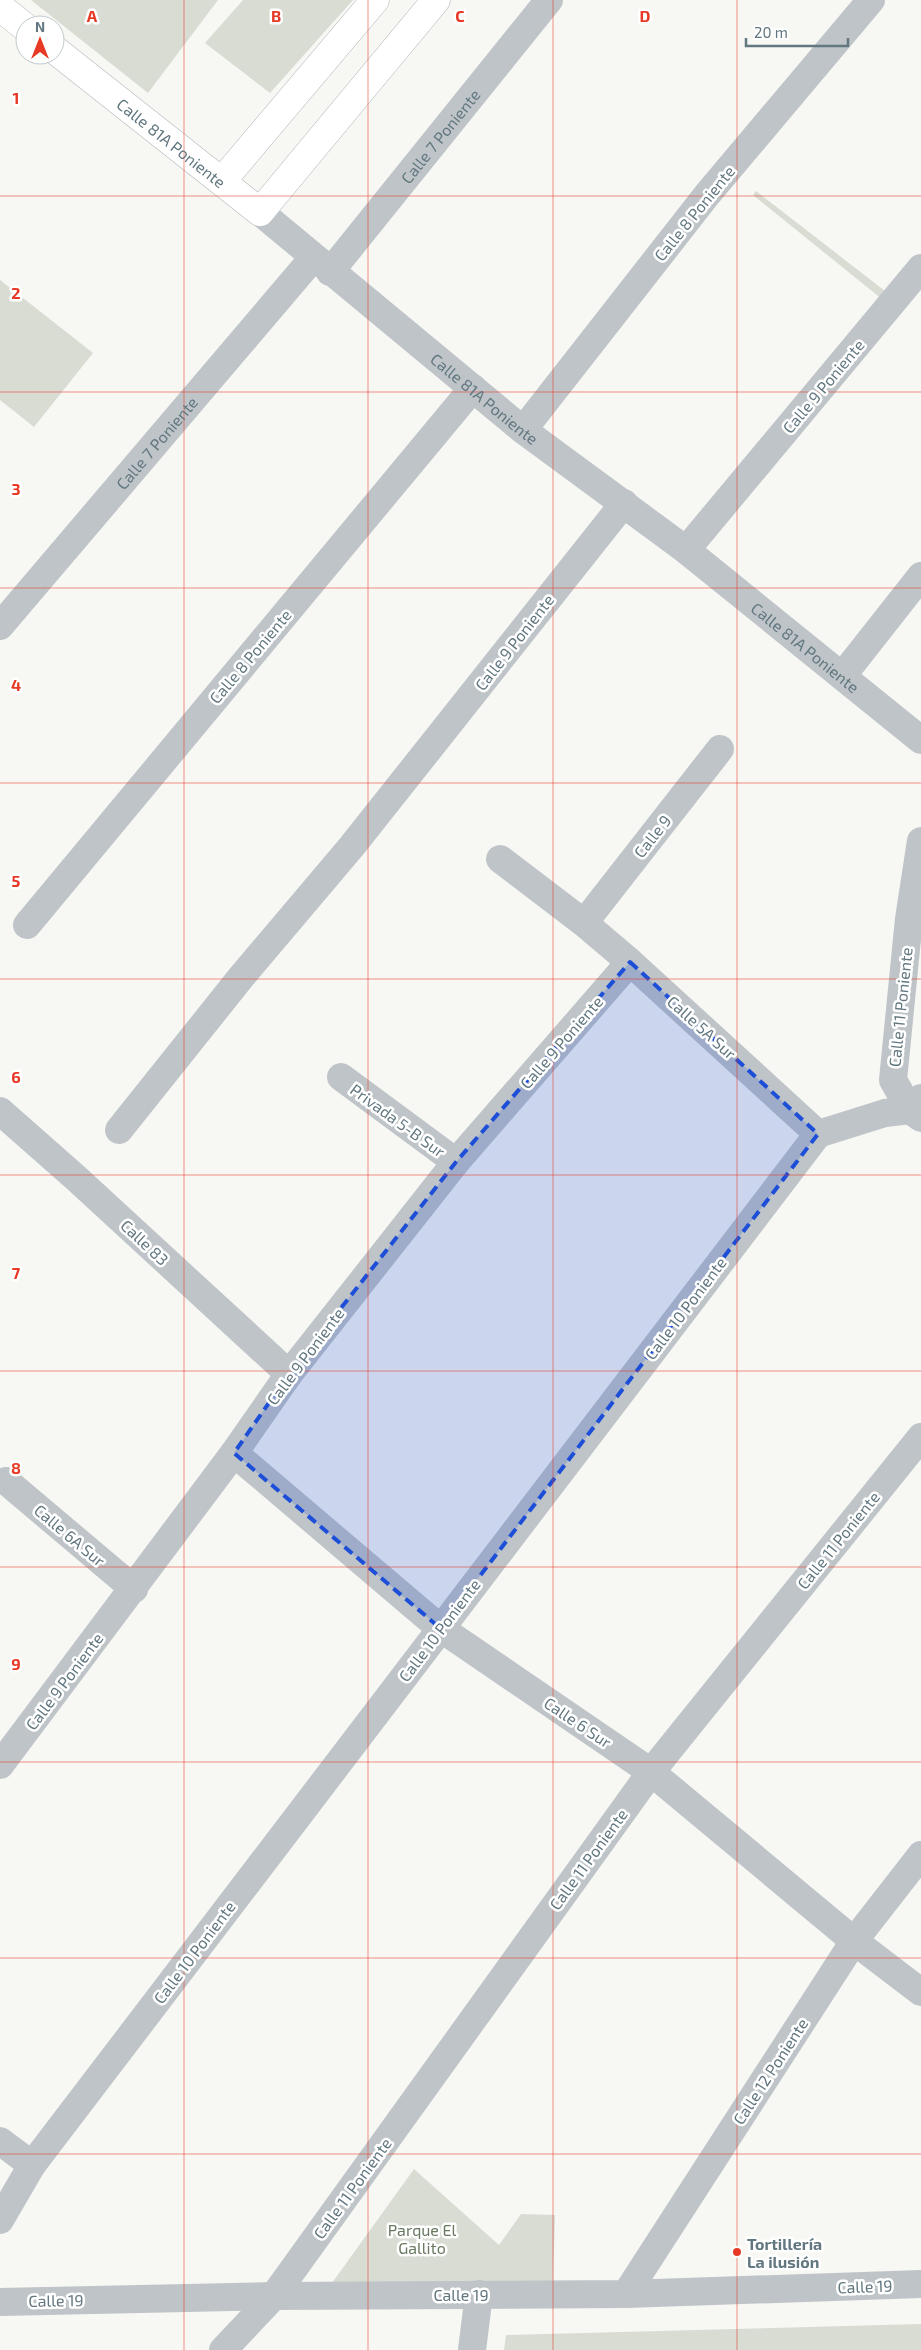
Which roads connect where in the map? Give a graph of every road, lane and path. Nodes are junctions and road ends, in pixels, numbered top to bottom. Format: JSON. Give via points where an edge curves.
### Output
{"nodes":[{"id":1,"x":375,"y":0,"type":"edge"},
{"id":2,"x":436,"y":0,"type":"edge"},
{"id":3,"x":549,"y":0,"type":"edge"},
{"id":4,"x":871,"y":0,"type":"edge"},
{"id":5,"x":0,"y":7,"type":"edge"},
{"id":6,"x":15,"y":19,"type":"edge"},
{"id":7,"x":65,"y":58,"type":"edge"},
{"id":8,"x":222,"y":181,"type":"junction"},
{"id":9,"x":260,"y":212,"type":"junction"},
{"id":10,"x":322,"y":265,"type":"junction"},
{"id":11,"x":921,"y":268,"type":"edge"},
{"id":12,"x":473,"y":388,"type":"junction"},
{"id":13,"x":523,"y":430,"type":"junction"},
{"id":14,"x":624,"y":503,"type":"junction"},
{"id":15,"x":686,"y":550,"type":"junction"},
{"id":16,"x":921,"y":576,"type":"edge"},
{"id":17,"x":0,"y":626,"type":"edge"},
{"id":18,"x":842,"y":675,"type":"junction"},
{"id":19,"x":921,"y":740,"type":"edge"},
{"id":20,"x":720,"y":749,"type":"dead end"},
{"id":21,"x":921,"y":841,"type":"edge"},
{"id":22,"x":500,"y":859,"type":"dead end"},
{"id":23,"x":584,"y":922,"type":"junction"},
{"id":24,"x":27,"y":925,"type":"dead end"},
{"id":25,"x":630,"y":962,"type":"junction"},
{"id":26,"x":340,"y":1077,"type":"dead end"},
{"id":27,"x":917,"y":1109,"type":"edge"},
{"id":28,"x":0,"y":1111,"type":"edge"},
{"id":29,"x":119,"y":1130,"type":"dead end"},
{"id":30,"x":818,"y":1134,"type":"junction"},
{"id":31,"x":456,"y":1162,"type":"junction"},
{"id":32,"x":289,"y":1374,"type":"junction"},
{"id":33,"x":921,"y":1437,"type":"edge"},
{"id":34,"x":234,"y":1454,"type":"junction"},
{"id":35,"x":6,"y":1481,"type":"dead end"},
{"id":36,"x":134,"y":1589,"type":"junction"},
{"id":37,"x":440,"y":1628,"type":"junction"},
{"id":38,"x":0,"y":1764,"type":"edge"},
{"id":39,"x":651,"y":1772,"type":"junction"},
{"id":40,"x":921,"y":1855,"type":"edge"},
{"id":41,"x":854,"y":1941,"type":"junction"},
{"id":42,"x":921,"y":1992,"type":"edge"},
{"id":43,"x":0,"y":2141,"type":"edge"},
{"id":44,"x":32,"y":2165,"type":"junction"},
{"id":45,"x":0,"y":2220,"type":"edge"},
{"id":46,"x":921,"y":2284,"type":"edge"},
{"id":47,"x":479,"y":2294,"type":"junction"},
{"id":48,"x":626,"y":2294,"type":"junction"},
{"id":49,"x":274,"y":2296,"type":"junction"},
{"id":50,"x":0,"y":2302,"type":"edge"},
{"id":51,"x":223,"y":2350,"type":"edge"},
{"id":52,"x":472,"y":2350,"type":"edge"}],
"edges":[{"from":1,"to":8,"type":"main road"},
{"from":2,"to":9,"type":"main road"},
{"from":3,"to":10,"type":"street","name":"Calle 7 Poniente"},
{"from":4,"to":13,"type":"street","name":"Calle 8 Poniente","via":[[706,196]]},
{"from":5,"to":6,"type":"main road"},
{"from":7,"to":8,"type":"main road","name":"Calle 81A Poniente"},
{"from":8,"to":9,"type":"main road","name":"Calle 81A Poniente"},
{"from":9,"to":10,"type":"street","name":"Calle 81A Poniente"},
{"from":10,"to":12,"type":"street","name":"Calle 81A Poniente"},
{"from":10,"to":17,"type":"street","name":"Calle 7 Poniente"},
{"from":11,"to":15,"type":"street","name":"Calle 9 Poniente"},
{"from":12,"to":13,"type":"street","name":"Calle 81A Poniente"},
{"from":12,"to":24,"type":"street","name":"Calle 8 Poniente"},
{"from":13,"to":14,"type":"street","name":"Calle 81A Poniente"},
{"from":14,"to":15,"type":"street","name":"Calle 81A Poniente"},
{"from":14,"to":29,"type":"street","name":"Calle 9 Poniente","via":[[352,846],[242,976]]},
{"from":15,"to":18,"type":"street","name":"Calle 81A Poniente"},
{"from":16,"to":18,"type":"street"},
{"from":18,"to":19,"type":"street","name":"Calle 81A Poniente"},
{"from":20,"to":23,"type":"street","name":"Calle 9"},
{"from":21,"to":27,"type":"street","name":"Calle 11 Poniente","via":[[909,919],[893,1080]]},
{"from":22,"to":23,"type":"street","name":"Calle 5A Sur"},
{"from":23,"to":25,"type":"street","name":"Calle 5A Sur"},
{"from":25,"to":30,"type":"street","name":"Calle 5A Sur"},
{"from":25,"to":31,"type":"street","name":"Calle 9 Poniente"},
{"from":26,"to":31,"type":"street","name":"Privada 5-B Sur"},
{"from":27,"to":30,"type":"street","via":[[885,1113]]},
{"from":28,"to":32,"type":"street","name":"Calle 83"},
{"from":30,"to":37,"type":"street","name":"Calle 10 Poniente"},
{"from":31,"to":32,"type":"street","name":"Calle 9 Poniente"},
{"from":32,"to":34,"type":"street","name":"Calle 9 Poniente"},
{"from":33,"to":39,"type":"street","name":"Calle 11 Poniente"},
{"from":34,"to":36,"type":"street","name":"Calle 9 Poniente"},
{"from":34,"to":37,"type":"street","name":"Calle 6 Sur"},
{"from":35,"to":36,"type":"street","name":"Calle 6A Sur"},
{"from":36,"to":38,"type":"street","name":"Calle 9 Poniente"},
{"from":37,"to":39,"type":"street","name":"Calle 6 Sur"},
{"from":37,"to":44,"type":"street","name":"Calle 10 Poniente"},
{"from":39,"to":41,"type":"street","name":"Calle 6 Sur"},
{"from":39,"to":49,"type":"street","name":"Calle 11 Poniente"},
{"from":40,"to":41,"type":"street","name":"Calle 12 Poniente"},
{"from":41,"to":42,"type":"street","name":"Calle 6 Sur"},
{"from":41,"to":48,"type":"street","name":"Calle 12 Poniente"},
{"from":43,"to":44,"type":"street"},
{"from":44,"to":45,"type":"street","name":"Calle 10 Poniente"},
{"from":46,"to":48,"type":"street","name":"Calle 19"},
{"from":47,"to":48,"type":"street","name":"Calle 19"},
{"from":47,"to":49,"type":"street","name":"Calle 19"},
{"from":47,"to":52,"type":"street"},
{"from":49,"to":50,"type":"street","name":"Calle 19"},
{"from":49,"to":51,"type":"street","name":"Calle 11 Poniente"}]}
